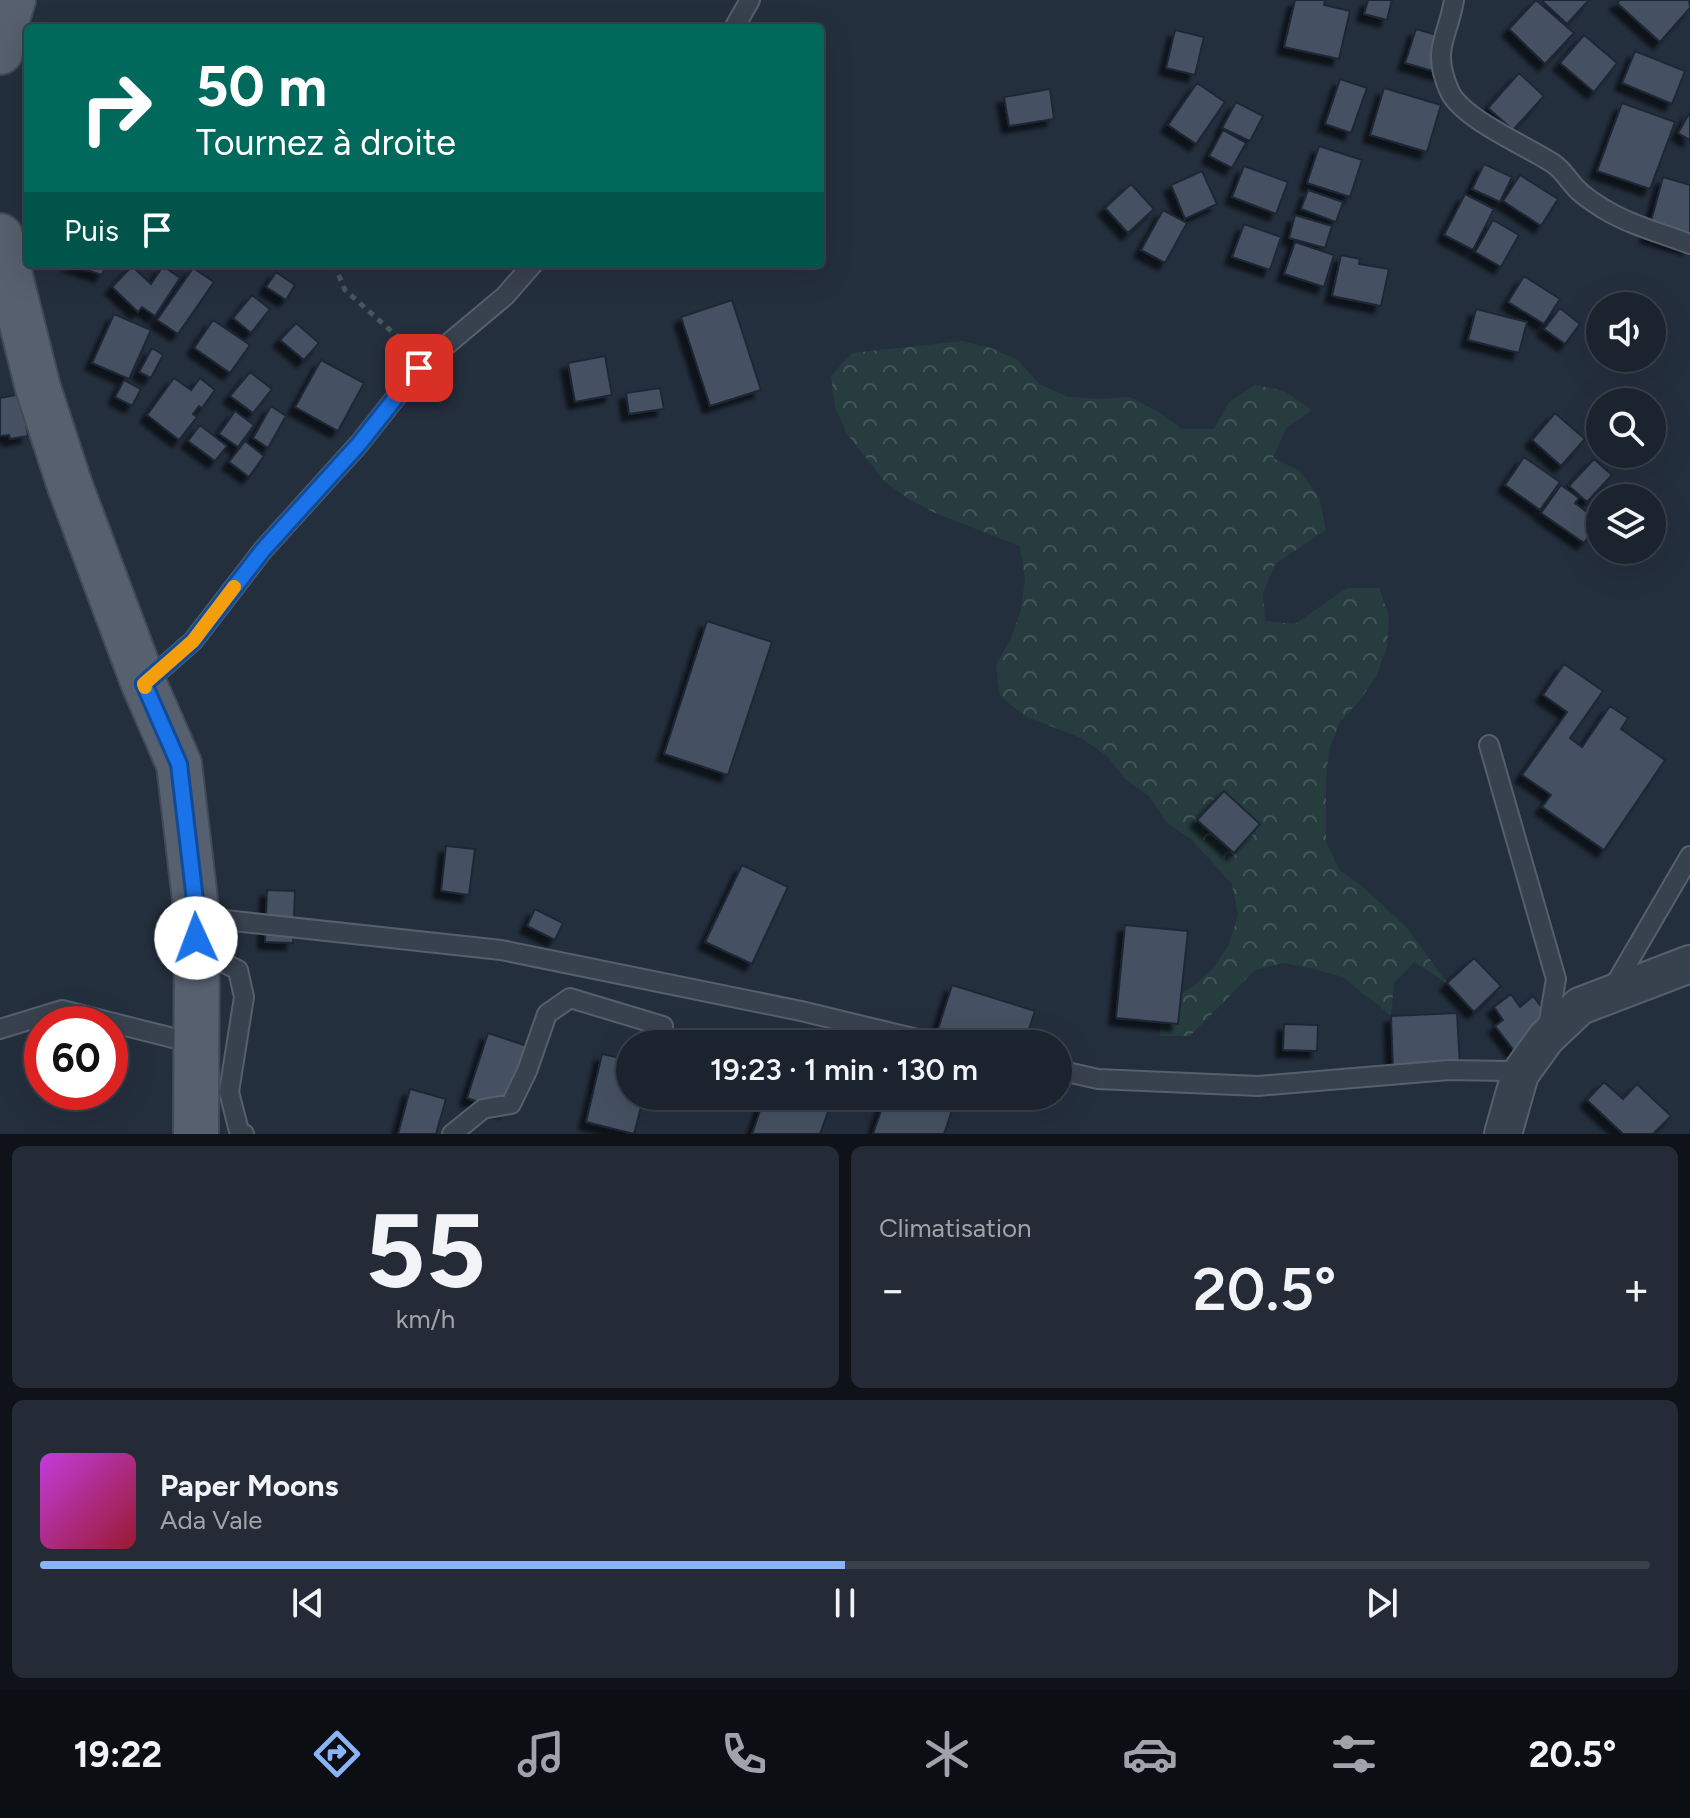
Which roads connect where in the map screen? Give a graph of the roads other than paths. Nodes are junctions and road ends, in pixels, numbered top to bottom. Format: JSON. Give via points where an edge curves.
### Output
{"nodes":[{"id":1,"x":13,"y":0,"type":"edge"},
{"id":2,"x":750,"y":0,"type":"edge"},
{"id":3,"x":1454,"y":0,"type":"edge"},
{"id":4,"x":736,"y":24,"type":"edge"},
{"id":5,"x":0,"y":52,"type":"edge"},
{"id":6,"x":0,"y":236,"type":"edge"},
{"id":7,"x":1690,"y":244,"type":"edge"},
{"id":8,"x":530,"y":268,"type":"edge"},
{"id":9,"x":144,"y":684,"type":"junction"},
{"id":10,"x":1489,"y":745,"type":"dead end"},
{"id":11,"x":1690,"y":856,"type":"edge"},
{"id":12,"x":196,"y":938,"type":"junction"},
{"id":13,"x":1690,"y":964,"type":"edge"},
{"id":14,"x":1609,"y":994,"type":"junction"},
{"id":15,"x":0,"y":1029,"type":"edge"},
{"id":16,"x":661,"y":1030,"type":"edge"},
{"id":17,"x":879,"y":1030,"type":"edge"},
{"id":18,"x":1546,"y":1038,"type":"junction"},
{"id":19,"x":197,"y":1044,"type":"junction"},
{"id":20,"x":1072,"y":1073,"type":"edge"},
{"id":21,"x":1520,"y":1074,"type":"junction"},
{"id":22,"x":196,"y":1134,"type":"edge"},
{"id":23,"x":244,"y":1134,"type":"edge"},
{"id":24,"x":452,"y":1134,"type":"edge"},
{"id":25,"x":1503,"y":1134,"type":"edge"}],
"edges":[{"from":1,"to":5,"type":"main road"},
{"from":2,"to":4,"type":"lane"},
{"from":3,"to":7,"type":"lane","via":[[1441,44],[1441,67],[1450,94],[1463,108],[1557,166],[1579,192],[1605,210]]},
{"from":6,"to":9,"type":"main road","via":[[38,388]]},
{"from":8,"to":9,"type":"lane","via":[[505,296],[419,368],[263,550],[193,641]]},
{"from":9,"to":12,"type":"main road","via":[[179,764]]},
{"from":10,"to":18,"type":"lane","via":[[1556,979]]},
{"from":11,"to":14,"type":"lane"},
{"from":12,"to":17,"type":"lane","via":[[501,950]]},
{"from":12,"to":19,"type":"main road"},
{"from":12,"to":23,"type":"lane","via":[[218,960],[238,970],[244,997],[229,1092]]},
{"from":13,"to":14,"type":"street"},
{"from":14,"to":18,"type":"street","via":[[1580,1006]]},
{"from":15,"to":19,"type":"lane","via":[[62,1010]]},
{"from":16,"to":24,"type":"lane","via":[[663,1026],[570,998],[547,1014],[511,1104],[483,1109]]},
{"from":18,"to":21,"type":"street"},
{"from":19,"to":22,"type":"main road"},
{"from":20,"to":21,"type":"lane","via":[[1098,1079],[1258,1086],[1449,1070]]},
{"from":21,"to":25,"type":"street"}]}
